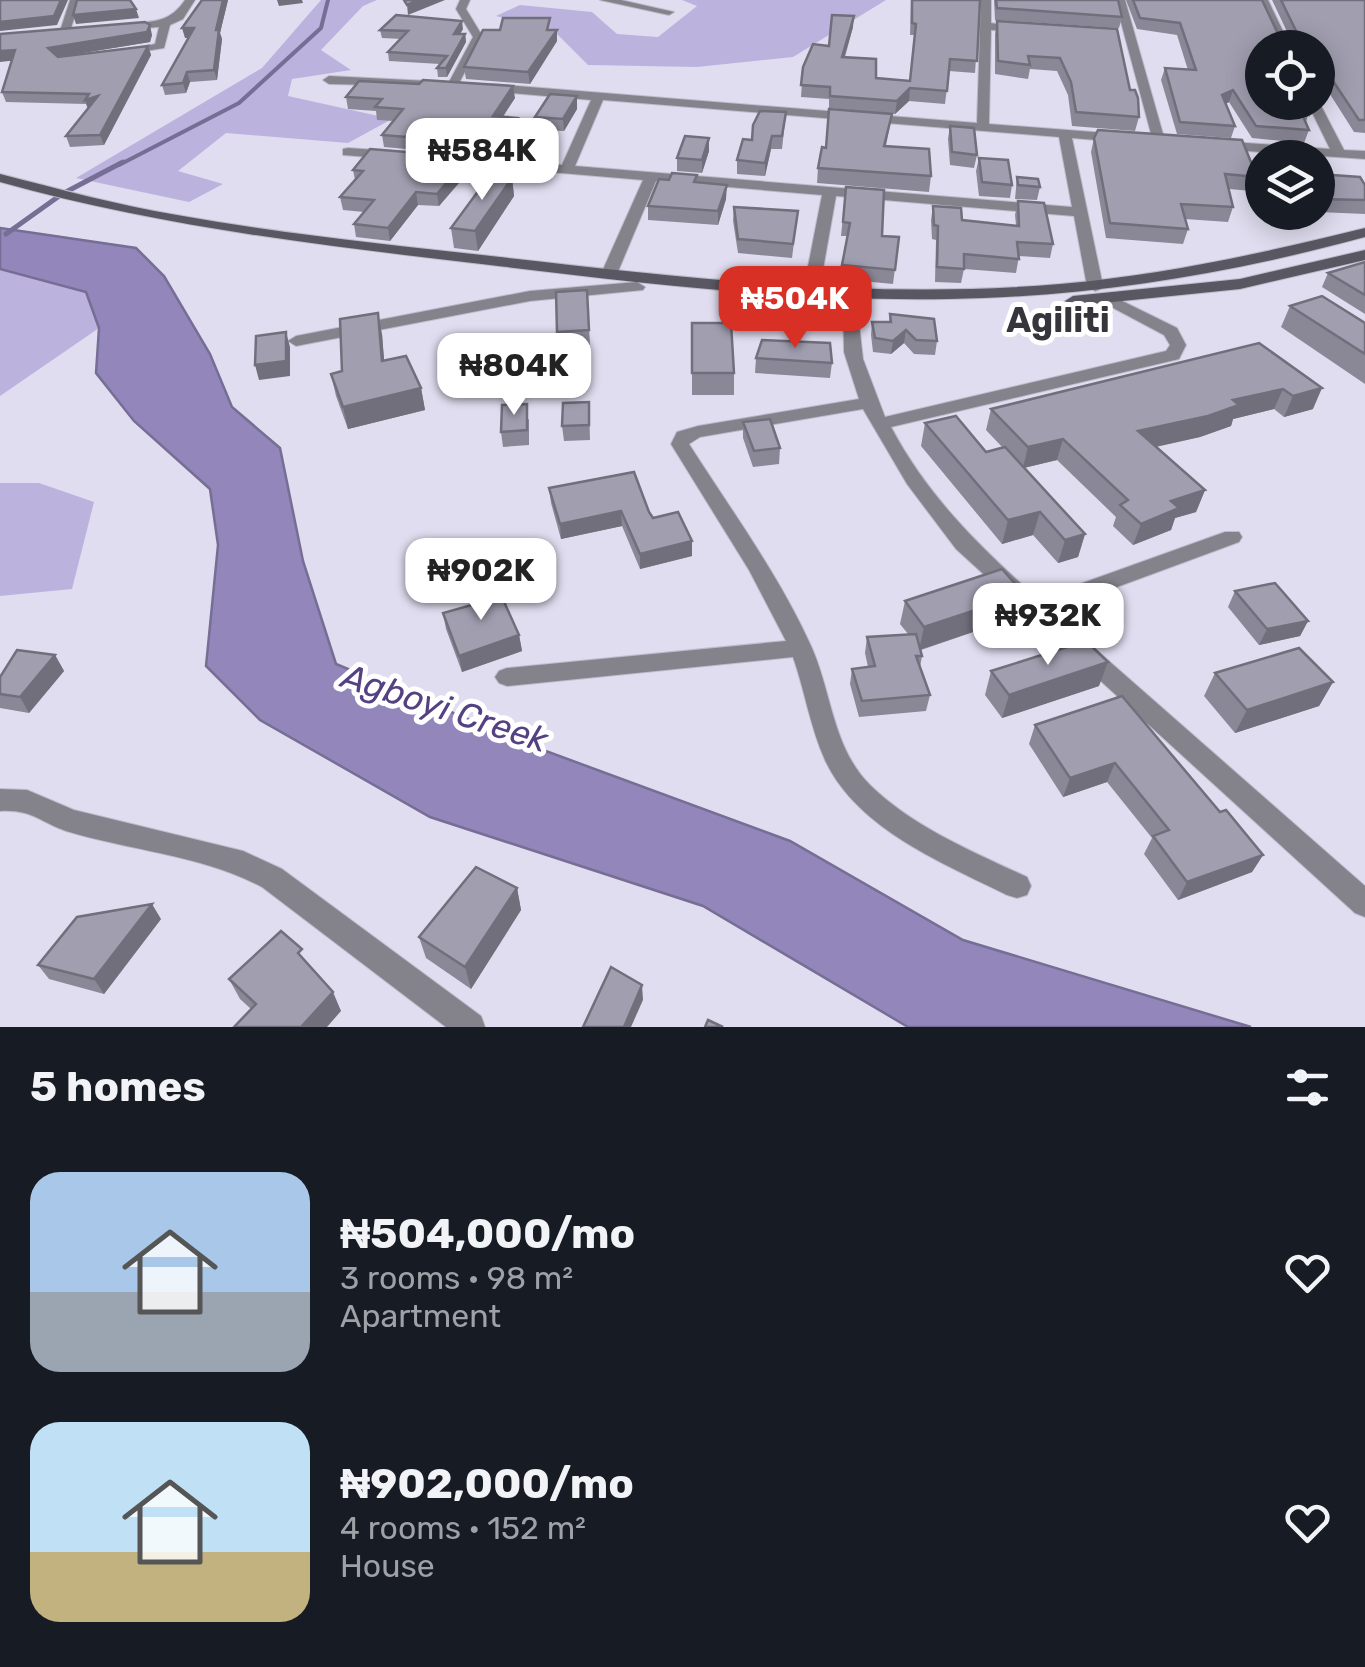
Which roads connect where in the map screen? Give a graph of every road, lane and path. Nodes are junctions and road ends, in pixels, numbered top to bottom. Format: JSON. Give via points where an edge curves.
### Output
{"nodes":[{"id":1,"x":76,"y":0,"type":"edge"},
{"id":2,"x":190,"y":0,"type":"edge"},
{"id":3,"x":465,"y":0,"type":"edge"},
{"id":4,"x":605,"y":0,"type":"edge"},
{"id":5,"x":986,"y":0,"type":"edge"},
{"id":6,"x":1120,"y":0,"type":"edge"},
{"id":7,"x":1263,"y":0,"type":"edge"},
{"id":8,"x":669,"y":12,"type":"dead end"},
{"id":9,"x":165,"y":23,"type":"junction"},
{"id":10,"x":986,"y":26,"type":"junction"},
{"id":11,"x":115,"y":27,"type":"edge"},
{"id":12,"x":82,"y":30,"type":"edge"},
{"id":13,"x":1040,"y":30,"type":"edge"},
{"id":14,"x":1277,"y":30,"type":"edge"},
{"id":15,"x":65,"y":31,"type":"junction"},
{"id":16,"x":49,"y":33,"type":"edge"},
{"id":17,"x":1111,"y":35,"type":"edge"},
{"id":18,"x":1129,"y":36,"type":"junction"},
{"id":19,"x":112,"y":54,"type":"edge"},
{"id":20,"x":329,"y":80,"type":"dead end"},
{"id":21,"x":453,"y":85,"type":"junction"},
{"id":22,"x":598,"y":98,"type":"junction"},
{"id":23,"x":1323,"y":120,"type":"edge"},
{"id":24,"x":983,"y":129,"type":"junction"},
{"id":25,"x":1065,"y":134,"type":"junction"},
{"id":26,"x":1128,"y":139,"type":"edge"},
{"id":27,"x":1144,"y":140,"type":"edge"},
{"id":28,"x":1159,"y":141,"type":"junction"},
{"id":29,"x":1177,"y":142,"type":"edge"},
{"id":30,"x":1195,"y":144,"type":"edge"},
{"id":31,"x":348,"y":152,"type":"dead end"},
{"id":32,"x":1339,"y":154,"type":"junction"},
{"id":33,"x":1365,"y":155,"type":"edge"},
{"id":34,"x":408,"y":156,"type":"edge"},
{"id":35,"x":428,"y":158,"type":"edge"},
{"id":36,"x":567,"y":169,"type":"junction"},
{"id":37,"x":652,"y":177,"type":"junction"},
{"id":38,"x":0,"y":178,"type":"edge"},
{"id":39,"x":0,"y":190,"type":"edge"},
{"id":40,"x":829,"y":194,"type":"junction"},
{"id":41,"x":1078,"y":212,"type":"junction"},
{"id":42,"x":197,"y":230,"type":"junction"},
{"id":43,"x":1365,"y":232,"type":"edge"},
{"id":44,"x":1365,"y":254,"type":"edge"},
{"id":45,"x":608,"y":274,"type":"junction"},
{"id":46,"x":637,"y":287,"type":"junction"},
{"id":47,"x":812,"y":292,"type":"junction"},
{"id":48,"x":1102,"y":292,"type":"junction"},
{"id":49,"x":849,"y":305,"type":"junction"},
{"id":50,"x":296,"y":341,"type":"dead end"},
{"id":51,"x":869,"y":403,"type":"junction"},
{"id":52,"x":881,"y":424,"type":"junction"},
{"id":53,"x":1232,"y":537,"type":"dead end"},
{"id":54,"x":1038,"y":607,"type":"junction"},
{"id":55,"x":801,"y":648,"type":"junction"},
{"id":56,"x":507,"y":677,"type":"dead end"},
{"id":57,"x":0,"y":800,"type":"edge"},
{"id":58,"x":1017,"y":886,"type":"dead end"},
{"id":59,"x":1365,"y":904,"type":"edge"},
{"id":60,"x":470,"y":1027,"type":"edge"}],
"edges":[{"from":1,"to":15,"type":"street"},
{"from":2,"to":9,"type":"street"},
{"from":3,"to":21,"type":"street","via":[[464,20],[478,37]]},
{"from":4,"to":8,"type":"street"},
{"from":5,"to":10,"type":"street"},
{"from":6,"to":18,"type":"street"},
{"from":7,"to":14,"type":"street"},
{"from":9,"to":11,"type":"street"},
{"from":9,"to":19,"type":"street","via":[[160,46]]},
{"from":10,"to":13,"type":"street"},
{"from":10,"to":24,"type":"street"},
{"from":12,"to":15,"type":"street"},
{"from":15,"to":16,"type":"street"},
{"from":17,"to":18,"type":"street"},
{"from":18,"to":28,"type":"street"},
{"from":20,"to":21,"type":"street"},
{"from":21,"to":22,"type":"street"},
{"from":22,"to":24,"type":"street"},
{"from":22,"to":36,"type":"street"},
{"from":23,"to":32,"type":"street"},
{"from":24,"to":25,"type":"street"},
{"from":25,"to":26,"type":"street"},
{"from":25,"to":41,"type":"street"},
{"from":27,"to":28,"type":"street"},
{"from":28,"to":29,"type":"street"},
{"from":30,"to":32,"type":"street"},
{"from":31,"to":34,"type":"street"},
{"from":32,"to":33,"type":"street"},
{"from":35,"to":36,"type":"street"},
{"from":36,"to":37,"type":"street"},
{"from":37,"to":40,"type":"street"},
{"from":37,"to":45,"type":"street"},
{"from":38,"to":42,"type":"street"},
{"from":39,"to":42,"type":"street","via":[[132,224]]},
{"from":40,"to":41,"type":"street"},
{"from":40,"to":47,"type":"street"},
{"from":41,"to":48,"type":"street"},
{"from":42,"to":45,"type":"street"},
{"from":42,"to":46,"type":"street"},
{"from":43,"to":48,"type":"street"},
{"from":44,"to":48,"type":"street","via":[[1240,284]]},
{"from":45,"to":47,"type":"street"},
{"from":46,"to":49,"type":"street"},
{"from":46,"to":50,"type":"street","via":[[530,296]]},
{"from":47,"to":48,"type":"street"},
{"from":48,"to":49,"type":"street","via":[[966,306]]},
{"from":48,"to":52,"type":"street","via":[[1171,332],[1178,345],[1174,355]]},
{"from":49,"to":51,"type":"street","via":[[853,356]]},
{"from":51,"to":52,"type":"street"},
{"from":51,"to":55,"type":"street","via":[[698,432],[680,444]]},
{"from":52,"to":54,"type":"street","via":[[912,480],[962,544]]},
{"from":53,"to":54,"type":"street"},
{"from":54,"to":59,"type":"street"},
{"from":55,"to":56,"type":"street"},
{"from":55,"to":58,"type":"street","via":[[846,776],[951,855]]},
{"from":57,"to":60,"type":"street","via":[[20,798],[68,820],[234,859],[272,878]]}]}
